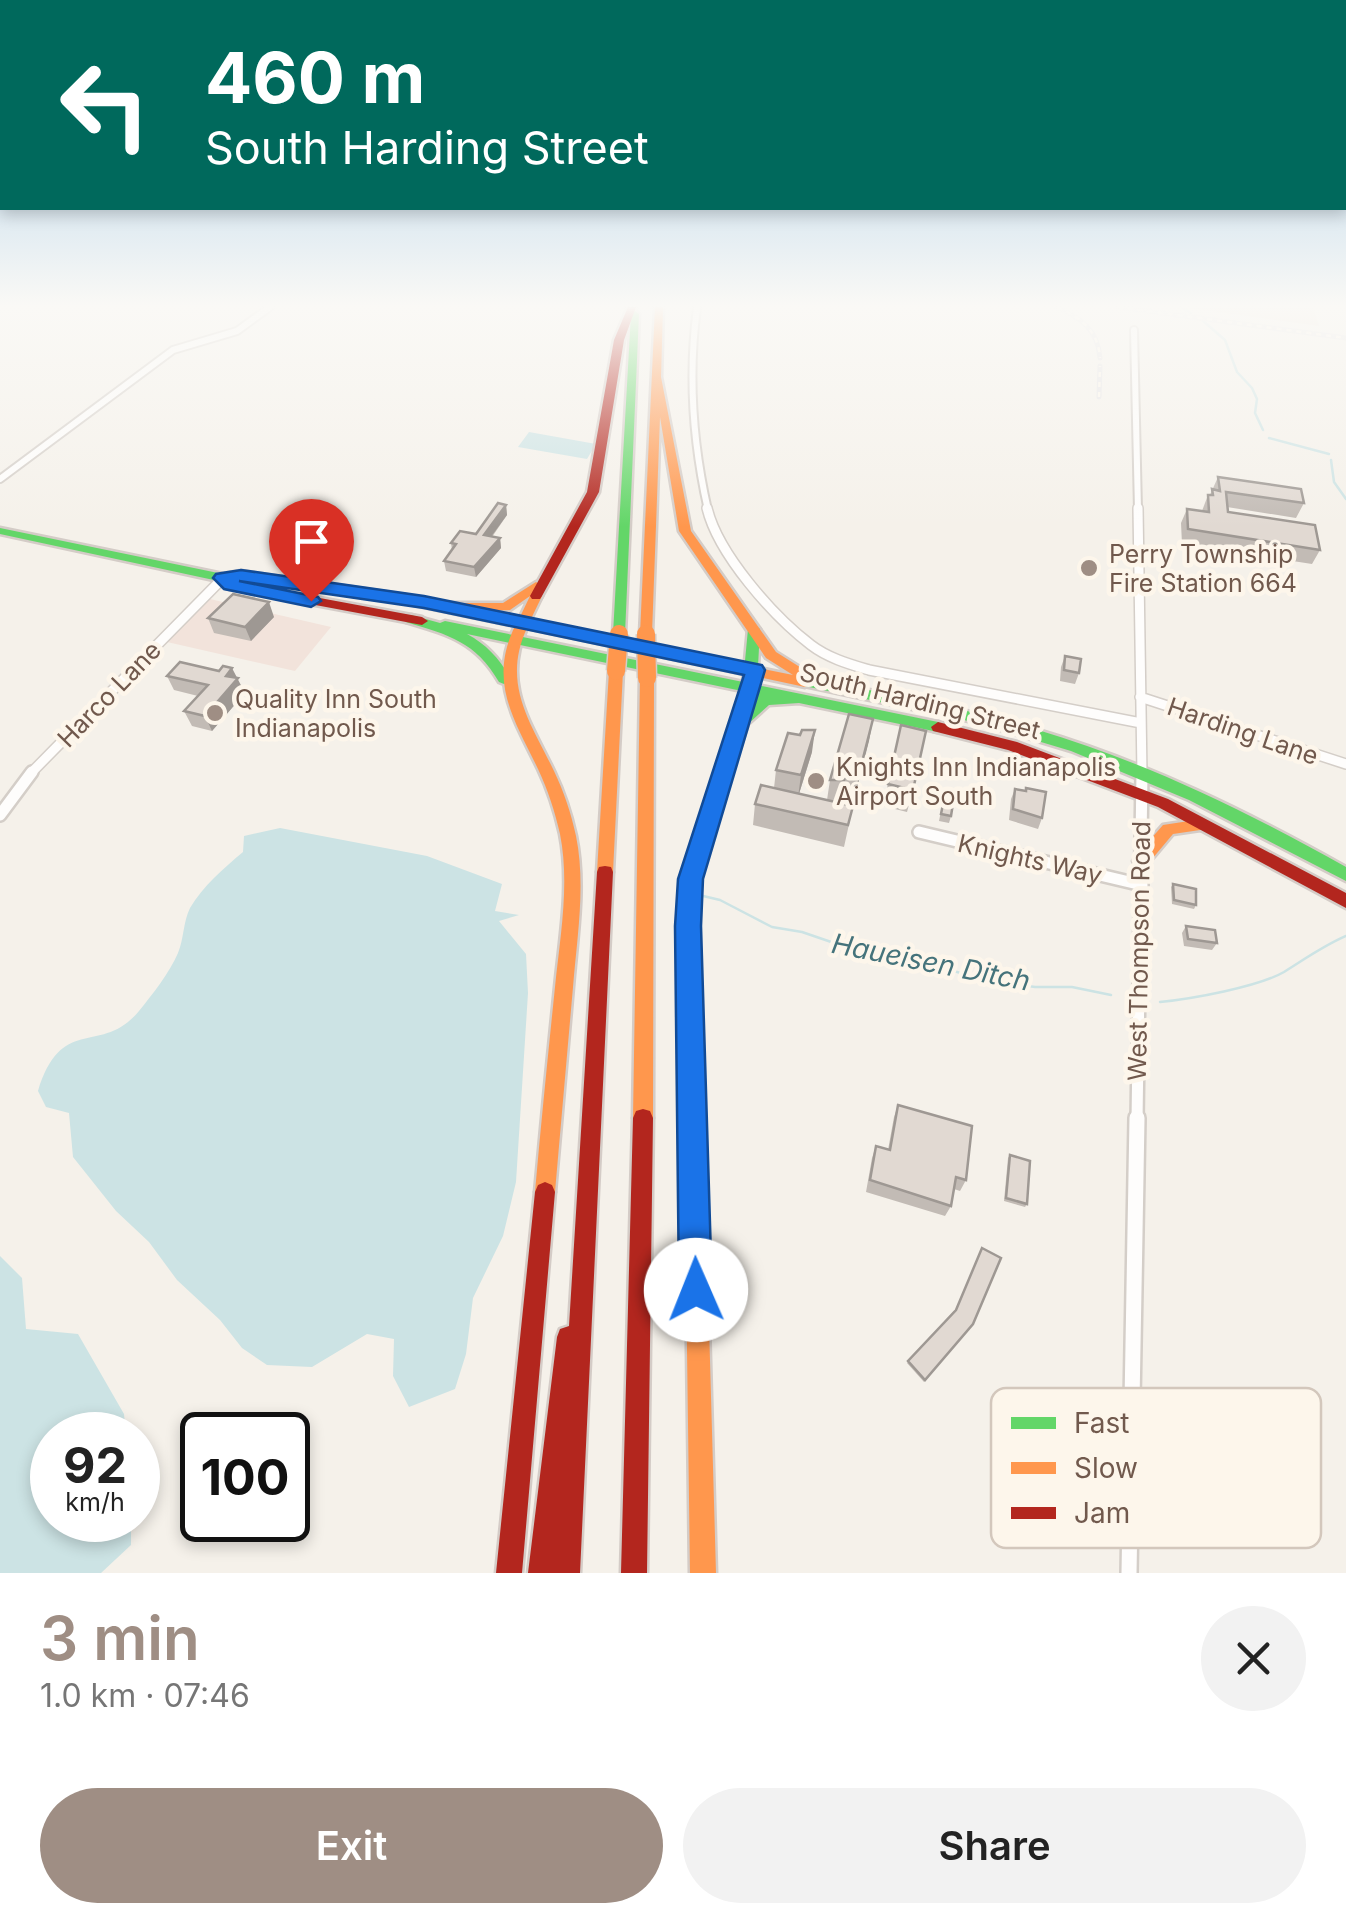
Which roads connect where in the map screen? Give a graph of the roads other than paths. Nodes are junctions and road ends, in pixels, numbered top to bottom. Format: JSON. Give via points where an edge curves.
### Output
{"nodes":[{"id":1,"x":132,"y":380,"type":"edge"},
{"id":2,"x":613,"y":380,"type":"edge"},
{"id":3,"x":631,"y":380,"type":"edge"},
{"id":4,"x":658,"y":380,"type":"edge"},
{"id":5,"x":659,"y":380,"type":"edge"},
{"id":6,"x":696,"y":380,"type":"edge"},
{"id":7,"x":1135,"y":380,"type":"edge"},
{"id":8,"x":0,"y":479,"type":"edge"},
{"id":9,"x":0,"y":531,"type":"edge"},
{"id":10,"x":567,"y":545,"type":"junction"},
{"id":11,"x":223,"y":578,"type":"junction"},
{"id":12,"x":445,"y":607,"type":"junction"},
{"id":13,"x":411,"y":618,"type":"junction"},
{"id":14,"x":754,"y":629,"type":"junction"},
{"id":15,"x":518,"y":632,"type":"junction"},
{"id":16,"x":753,"y":679,"type":"junction"},
{"id":17,"x":509,"y":686,"type":"junction"},
{"id":18,"x":834,"y":686,"type":"junction"},
{"id":19,"x":1140,"y":697,"type":"junction"},
{"id":20,"x":805,"y":698,"type":"junction"},
{"id":21,"x":1141,"y":723,"type":"junction"},
{"id":22,"x":740,"y":725,"type":"junction"},
{"id":23,"x":1346,"y":764,"type":"edge"},
{"id":24,"x":1141,"y":783,"type":"junction"},
{"id":25,"x":0,"y":814,"type":"edge"},
{"id":26,"x":1207,"y":824,"type":"junction"},
{"id":27,"x":919,"y":832,"type":"dead end"},
{"id":28,"x":1141,"y":861,"type":"junction"},
{"id":29,"x":1346,"y":875,"type":"edge"},
{"id":30,"x":1142,"y":885,"type":"junction"},
{"id":31,"x":1346,"y":902,"type":"edge"},
{"id":32,"x":589,"y":1166,"type":"junction"},
{"id":33,"x":1132,"y":1388,"type":"edge"},
{"id":34,"x":1129,"y":1548,"type":"edge"},
{"id":35,"x":510,"y":1573,"type":"edge"},
{"id":36,"x":540,"y":1573,"type":"edge"},
{"id":37,"x":567,"y":1573,"type":"edge"},
{"id":38,"x":634,"y":1573,"type":"edge"},
{"id":39,"x":702,"y":1573,"type":"edge"},
{"id":40,"x":1129,"y":1573,"type":"edge"}],
"edges":[{"from":1,"to":8,"type":"street"},
{"from":2,"to":10,"type":"main road","via":[[600,471]]},
{"from":3,"to":32,"type":"main road","bridge":true},
{"from":4,"to":38,"type":"main road","bridge":true,"via":[[646,634]]},
{"from":5,"to":14,"type":"main road","via":[[685,530]]},
{"from":6,"to":21,"type":"street","via":[[699,476],[721,544],[802,638],[869,670]]},
{"from":7,"to":19,"type":"street","name":"West Thompson Road"},
{"from":9,"to":11,"type":"main road","name":"South Harding Street"},
{"from":10,"to":12,"type":"main road","via":[[522,602],[497,610]]},
{"from":10,"to":15,"type":"main road"},
{"from":11,"to":12,"type":"main road","name":"South Harding Street","via":[[241,575]]},
{"from":11,"to":13,"type":"main road","name":"South Harding Street","via":[[230,585]]},
{"from":11,"to":25,"type":"street","name":"Harco Lane"},
{"from":12,"to":15,"type":"main road","name":"South Harding Street"},
{"from":13,"to":15,"type":"main road","name":"South Harding Street"},
{"from":13,"to":17,"type":"main road","via":[[484,645]]},
{"from":14,"to":16,"type":"main road"},
{"from":14,"to":18,"type":"main road","via":[[782,663]]},
{"from":15,"to":16,"type":"main road","name":"South Harding Street"},
{"from":15,"to":17,"type":"main road"},
{"from":16,"to":18,"type":"main road","name":"South Harding Street"},
{"from":16,"to":20,"type":"main road","name":"South Harding Street"},
{"from":16,"to":22,"type":"main road"},
{"from":17,"to":35,"type":"main road","via":[[559,798],[573,892]]},
{"from":18,"to":24,"type":"main road","name":"South Harding Street","via":[[1006,725]]},
{"from":19,"to":21,"type":"street","name":"West Thompson Road"},
{"from":19,"to":23,"type":"street","name":"Harding Lane"},
{"from":20,"to":22,"type":"main road","via":[[765,700]]},
{"from":20,"to":24,"type":"main road","name":"South Harding Street","via":[[976,735]]},
{"from":21,"to":24,"type":"street","name":"West Thompson Road"},
{"from":22,"to":39,"type":"main road","via":[[694,858],[689,901]]},
{"from":24,"to":26,"type":"main road","name":"South Harding Street"},
{"from":24,"to":28,"type":"street","name":"West Thompson Road"},
{"from":24,"to":29,"type":"main road","name":"South Harding Street","via":[[1268,831]]},
{"from":26,"to":28,"type":"main road","via":[[1169,828]]},
{"from":26,"to":31,"type":"main road","name":"South Harding Street"},
{"from":27,"to":30,"type":"street","name":"Knights Way"},
{"from":28,"to":30,"type":"street","name":"West Thompson Road"},
{"from":30,"to":33,"type":"street","name":"West Thompson Road"},
{"from":32,"to":36,"type":"main road"},
{"from":32,"to":37,"type":"main road"},
{"from":34,"to":40,"type":"street","name":"West Thompson Road"}]}
